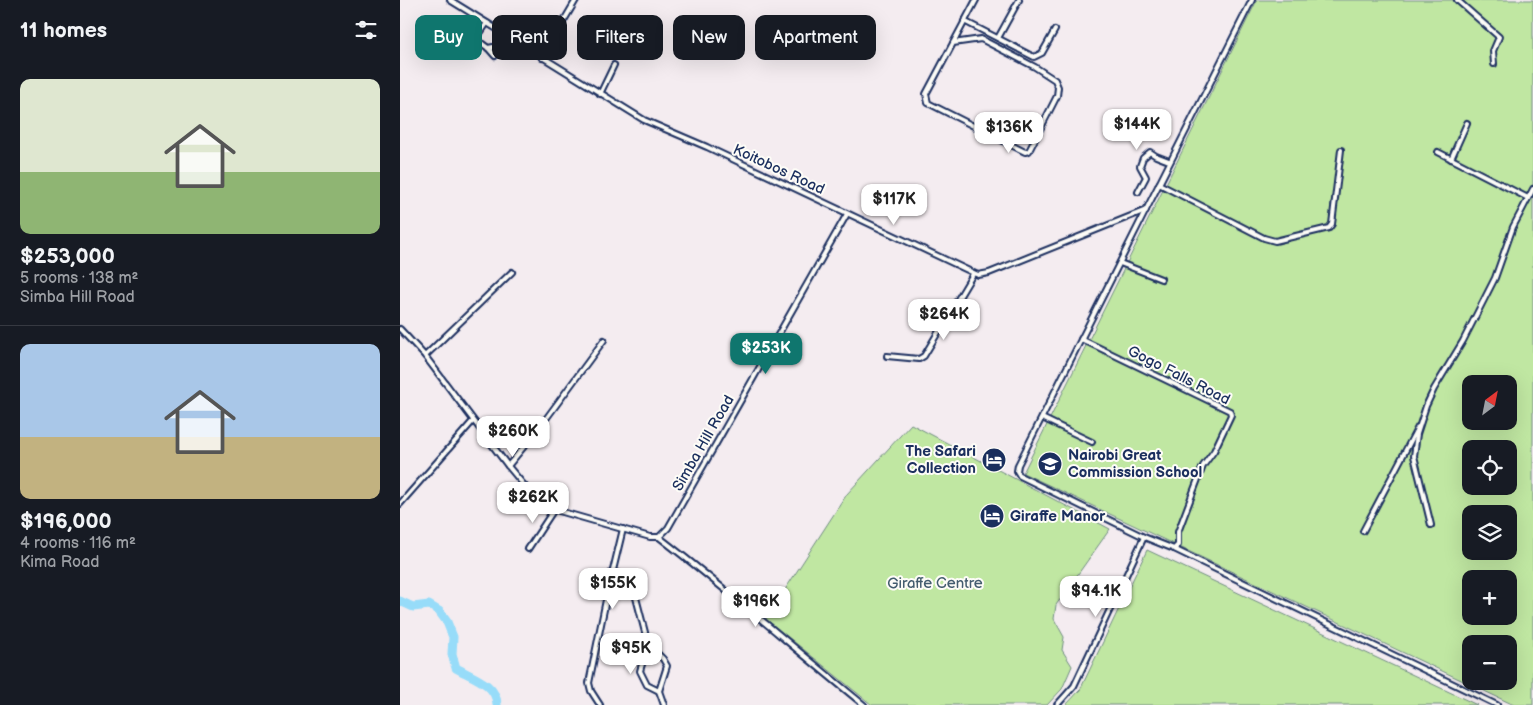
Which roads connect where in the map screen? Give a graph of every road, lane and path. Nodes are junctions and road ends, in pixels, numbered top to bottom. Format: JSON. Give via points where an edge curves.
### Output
{"nodes":[{"id":1,"x":450,"y":0,"type":"edge"},
{"id":2,"x":576,"y":0,"type":"edge"},
{"id":3,"x":976,"y":0,"type":"edge"},
{"id":4,"x":1019,"y":0,"type":"edge"},
{"id":5,"x":1252,"y":0,"type":"edge"},
{"id":6,"x":1457,"y":0,"type":"edge"},
{"id":7,"x":567,"y":15,"type":"edge"},
{"id":8,"x":964,"y":21,"type":"junction"},
{"id":9,"x":487,"y":23,"type":"junction"},
{"id":10,"x":492,"y":26,"type":"edge"},
{"id":11,"x":482,"y":30,"type":"edge"},
{"id":12,"x":1055,"y":30,"type":"dead end"},
{"id":13,"x":998,"y":38,"type":"junction"},
{"id":14,"x":953,"y":43,"type":"junction"},
{"id":15,"x":545,"y":60,"type":"edge"},
{"id":16,"x":614,"y":64,"type":"dead end"},
{"id":17,"x":1494,"y":64,"type":"dead end"},
{"id":18,"x":600,"y":94,"type":"junction"},
{"id":19,"x":1467,"y":124,"type":"dead end"},
{"id":20,"x":1341,"y":150,"type":"dead end"},
{"id":21,"x":1438,"y":152,"type":"dead end"},
{"id":22,"x":1451,"y":158,"type":"junction"},
{"id":23,"x":1169,"y":161,"type":"junction"},
{"id":24,"x":1159,"y":184,"type":"junction"},
{"id":25,"x":1533,"y":189,"type":"edge"},
{"id":26,"x":1138,"y":192,"type":"dead end"},
{"id":27,"x":1528,"y":198,"type":"junction"},
{"id":28,"x":1146,"y":210,"type":"junction"},
{"id":29,"x":847,"y":214,"type":"junction"},
{"id":30,"x":1120,"y":263,"type":"junction"},
{"id":31,"x":512,"y":272,"type":"dead end"},
{"id":32,"x":973,"y":274,"type":"junction"},
{"id":33,"x":1161,"y":279,"type":"dead end"},
{"id":34,"x":400,"y":329,"type":"edge"},
{"id":35,"x":1081,"y":339,"type":"junction"},
{"id":36,"x":604,"y":340,"type":"dead end"},
{"id":37,"x":425,"y":356,"type":"junction"},
{"id":38,"x":887,"y":356,"type":"dead end"},
{"id":39,"x":1042,"y":418,"type":"junction"},
{"id":40,"x":1422,"y":418,"type":"junction"},
{"id":41,"x":473,"y":421,"type":"junction"},
{"id":42,"x":1092,"y":442,"type":"dead end"},
{"id":43,"x":508,"y":466,"type":"junction"},
{"id":44,"x":400,"y":504,"type":"edge"},
{"id":45,"x":554,"y":508,"type":"junction"},
{"id":46,"x":1431,"y":525,"type":"dead end"},
{"id":47,"x":623,"y":529,"type":"junction"},
{"id":48,"x":1363,"y":531,"type":"dead end"},
{"id":49,"x":659,"y":537,"type":"junction"},
{"id":50,"x":1144,"y":537,"type":"junction"},
{"id":51,"x":528,"y":549,"type":"dead end"},
{"id":52,"x":1174,"y":549,"type":"junction"},
{"id":53,"x":612,"y":572,"type":"junction"},
{"id":54,"x":648,"y":644,"type":"junction"},
{"id":55,"x":659,"y":690,"type":"junction"},
{"id":56,"x":600,"y":705,"type":"edge"},
{"id":57,"x":664,"y":705,"type":"edge"},
{"id":58,"x":864,"y":705,"type":"edge"},
{"id":59,"x":1057,"y":705,"type":"edge"},
{"id":60,"x":1498,"y":705,"type":"edge"}],
"edges":[{"from":1,"to":9,"type":"street","name":"Koitobos Road"},
{"from":2,"to":7,"type":"street"},
{"from":3,"to":8,"type":"street"},
{"from":4,"to":13,"type":"street"},
{"from":5,"to":23,"type":"street"},
{"from":6,"to":17,"type":"street","via":[[1499,37],[1493,51]]},
{"from":8,"to":13,"type":"street"},
{"from":8,"to":14,"type":"street"},
{"from":9,"to":10,"type":"street","name":"Koitobos Road"},
{"from":9,"to":11,"type":"street"},
{"from":12,"to":13,"type":"street","via":[[1042,53],[1034,57]]},
{"from":14,"to":14,"type":"street","via":[[926,94],[928,103],[1025,152],[1029,151],[1057,96],[1055,80],[1035,66],[981,39]]},
{"from":15,"to":18,"type":"street","name":"Koitobos Road"},
{"from":16,"to":18,"type":"street"},
{"from":18,"to":29,"type":"street","name":"Koitobos Road","via":[[644,120]]},
{"from":19,"to":22,"type":"street"},
{"from":20,"to":24,"type":"street","via":[[1332,224],[1326,230],[1275,240],[1264,238]]},
{"from":21,"to":22,"type":"street"},
{"from":22,"to":27,"type":"street"},
{"from":23,"to":24,"type":"street"},
{"from":23,"to":26,"type":"street","via":[[1150,152],[1142,158],[1140,166],[1146,177]]},
{"from":24,"to":28,"type":"street"},
{"from":25,"to":27,"type":"street"},
{"from":27,"to":40,"type":"street","via":[[1513,227],[1495,278],[1464,341],[1434,389]]},
{"from":28,"to":30,"type":"street"},
{"from":28,"to":32,"type":"street","via":[[990,273]]},
{"from":29,"to":32,"type":"street","name":"Koitobos Road"},
{"from":29,"to":49,"type":"street","name":"Simba Hill Road","via":[[668,528]]},
{"from":30,"to":33,"type":"street"},
{"from":30,"to":35,"type":"street"},
{"from":31,"to":37,"type":"street"},
{"from":32,"to":38,"type":"street","via":[[924,356],[919,359]]},
{"from":34,"to":37,"type":"street"},
{"from":35,"to":39,"type":"street"},
{"from":35,"to":52,"type":"street","name":"Gogo Falls Road","via":[[1230,411],[1214,451],[1203,466]]},
{"from":36,"to":43,"type":"street"},
{"from":37,"to":41,"type":"street"},
{"from":39,"to":42,"type":"street"},
{"from":39,"to":50,"type":"street","via":[[1018,465],[1020,476]]},
{"from":40,"to":46,"type":"street","via":[[1414,456]]},
{"from":40,"to":48,"type":"street"},
{"from":41,"to":43,"type":"street"},
{"from":41,"to":44,"type":"street"},
{"from":43,"to":45,"type":"street","via":[[528,490]]},
{"from":45,"to":47,"type":"street"},
{"from":45,"to":51,"type":"street"},
{"from":47,"to":49,"type":"street"},
{"from":47,"to":53,"type":"street"},
{"from":49,"to":58,"type":"street"},
{"from":50,"to":52,"type":"street"},
{"from":50,"to":59,"type":"street","via":[[1074,686]]},
{"from":52,"to":60,"type":"street"},
{"from":53,"to":54,"type":"street","via":[[625,575],[632,582]]},
{"from":53,"to":56,"type":"street","via":[[589,683],[590,691]]},
{"from":54,"to":55,"type":"street","via":[[667,666]]},
{"from":54,"to":55,"type":"street","via":[[640,671],[647,685]]},
{"from":55,"to":57,"type":"street"}]}
